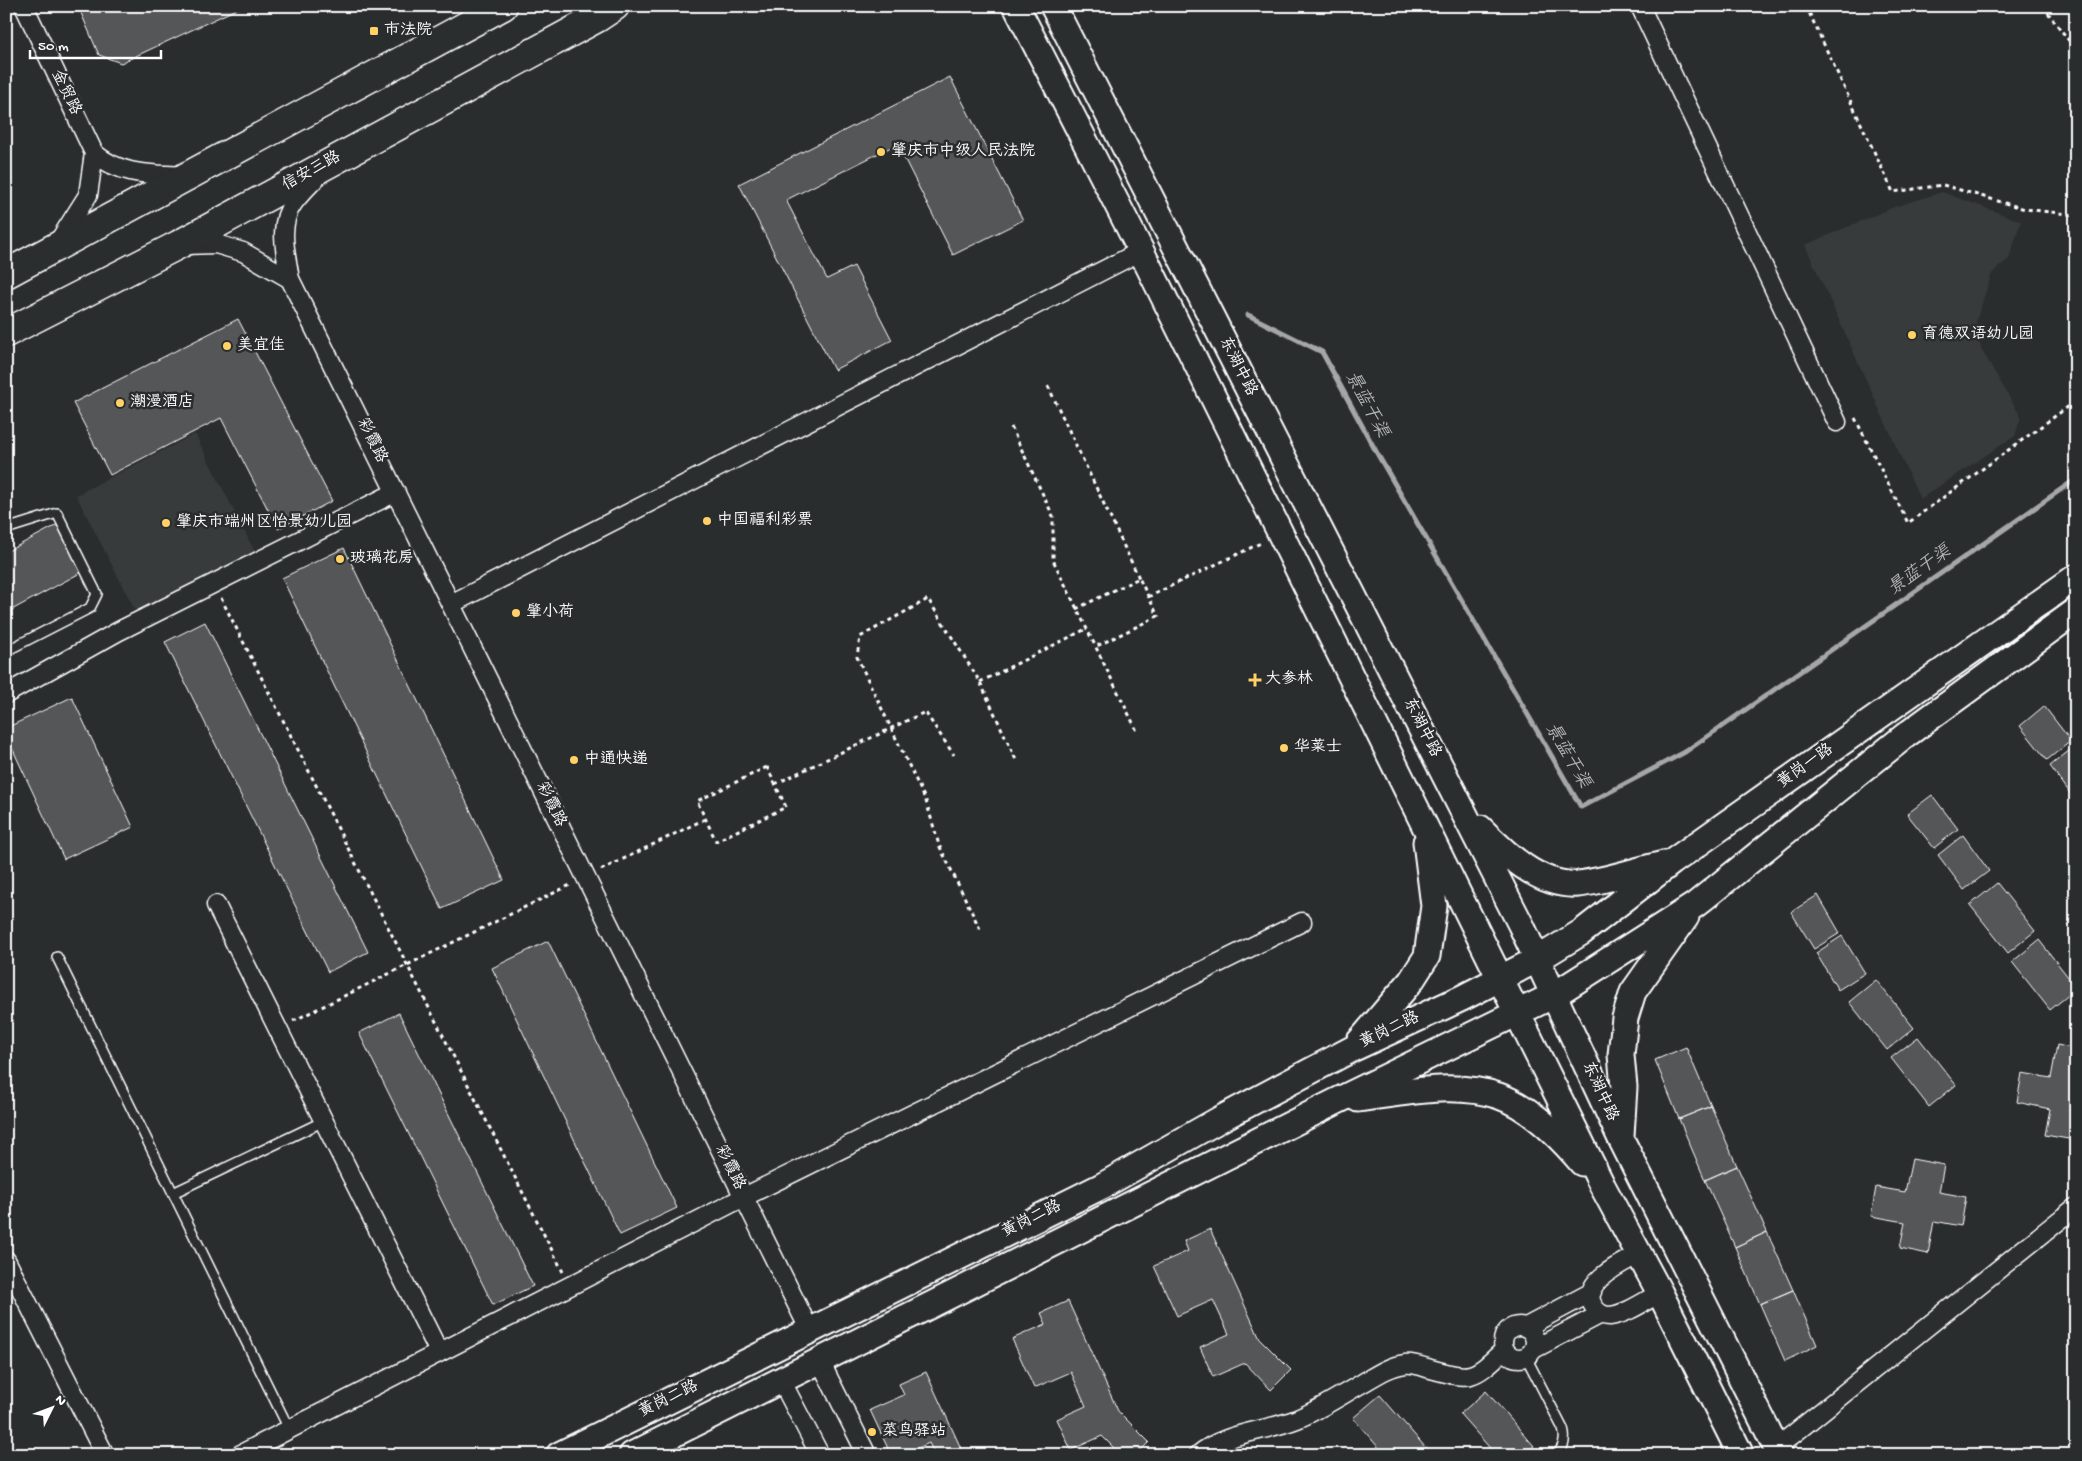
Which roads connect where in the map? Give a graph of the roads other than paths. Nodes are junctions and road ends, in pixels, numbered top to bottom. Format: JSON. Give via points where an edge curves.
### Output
{"nodes":[{"id":1,"x":24,"y":6,"type":"edge"},
{"id":2,"x":503,"y":6,"type":"edge"},
{"id":3,"x":615,"y":6,"type":"edge"},
{"id":4,"x":1016,"y":6,"type":"edge"},
{"id":5,"x":1053,"y":6,"type":"edge"},
{"id":6,"x":1640,"y":6,"type":"edge"},
{"id":7,"x":94,"y":153,"type":"junction"},
{"id":8,"x":334,"y":159,"type":"junction"},
{"id":9,"x":186,"y":176,"type":"junction"},
{"id":10,"x":178,"y":245,"type":"junction"},
{"id":11,"x":55,"y":248,"type":"junction"},
{"id":12,"x":1141,"y":251,"type":"junction"},
{"id":13,"x":6,"y":274,"type":"edge"},
{"id":14,"x":290,"y":278,"type":"junction"},
{"id":15,"x":6,"y":333,"type":"edge"},
{"id":16,"x":1836,"y":422,"type":"dead end"},
{"id":17,"x":396,"y":492,"type":"junction"},
{"id":18,"x":6,"y":529,"type":"edge"},
{"id":19,"x":2076,"y":577,"type":"edge"},
{"id":20,"x":451,"y":604,"type":"junction"},
{"id":21,"x":2076,"y":612,"type":"edge"},
{"id":22,"x":6,"y":650,"type":"edge"},
{"id":23,"x":6,"y":694,"type":"edge"},
{"id":24,"x":1440,"y":765,"type":"junction"},
{"id":25,"x":1405,"y":783,"type":"junction"},
{"id":26,"x":1464,"y":813,"type":"junction"},
{"id":27,"x":1423,"y":820,"type":"junction"},
{"id":28,"x":1672,"y":862,"type":"junction"},
{"id":29,"x":1695,"y":904,"type":"junction"},
{"id":30,"x":216,"y":905,"type":"dead end"},
{"id":31,"x":1302,"y":922,"type":"dead end"},
{"id":32,"x":56,"y":956,"type":"dead end"},
{"id":33,"x":1538,"y":959,"type":"junction"},
{"id":34,"x":1501,"y":979,"type":"junction"},
{"id":35,"x":1554,"y":995,"type":"junction"},
{"id":36,"x":1518,"y":1013,"type":"junction"},
{"id":37,"x":1354,"y":1048,"type":"junction"},
{"id":38,"x":1335,"y":1102,"type":"junction"},
{"id":39,"x":324,"y":1121,"type":"junction"},
{"id":40,"x":1621,"y":1139,"type":"junction"},
{"id":41,"x":1603,"y":1187,"type":"junction"},
{"id":42,"x":173,"y":1193,"type":"junction"},
{"id":43,"x":744,"y":1197,"type":"junction"},
{"id":44,"x":1651,"y":1199,"type":"junction"},
{"id":45,"x":2076,"y":1207,"type":"edge"},
{"id":46,"x":1619,"y":1217,"type":"junction"},
{"id":47,"x":1639,"y":1254,"type":"junction"},
{"id":48,"x":6,"y":1260,"type":"edge"},
{"id":49,"x":1592,"y":1292,"type":"junction"},
{"id":50,"x":1660,"y":1293,"type":"junction"},
{"id":51,"x":1601,"y":1314,"type":"junction"},
{"id":52,"x":1526,"y":1327,"type":"junction"},
{"id":53,"x":810,"y":1331,"type":"junction"},
{"id":54,"x":1504,"y":1350,"type":"junction"},
{"id":55,"x":439,"y":1352,"type":"junction"},
{"id":56,"x":1530,"y":1353,"type":"junction"},
{"id":57,"x":820,"y":1361,"type":"junction"},
{"id":58,"x":781,"y":1380,"type":"junction"},
{"id":59,"x":289,"y":1429,"type":"junction"},
{"id":60,"x":1778,"y":1451,"type":"edge"},
{"id":61,"x":105,"y":1455,"type":"edge"},
{"id":62,"x":239,"y":1455,"type":"edge"},
{"id":63,"x":559,"y":1455,"type":"edge"},
{"id":64,"x":632,"y":1455,"type":"edge"},
{"id":65,"x":820,"y":1455,"type":"edge"},
{"id":66,"x":867,"y":1455,"type":"edge"},
{"id":67,"x":1198,"y":1455,"type":"edge"},
{"id":68,"x":1556,"y":1455,"type":"edge"},
{"id":69,"x":1741,"y":1455,"type":"edge"}],
"edges":[{"from":1,"to":7,"type":"street","name":"金贸路"},
{"from":2,"to":9,"type":"main road"},
{"from":3,"to":8,"type":"main road","name":"信安三路"},
{"from":4,"to":12,"type":"main road","name":"东湖中路"},
{"from":5,"to":24,"type":"main road","name":"东湖中路"},
{"from":6,"to":16,"type":"street"},
{"from":7,"to":9,"type":"street","via":[[106,164],[128,171]]},
{"from":7,"to":11,"type":"street","via":[[88,195]]},
{"from":8,"to":10,"type":"main road","name":"信安三路"},
{"from":8,"to":14,"type":"street","name":"彩霞路","via":[[293,203],[284,226]]},
{"from":9,"to":11,"type":"main road"},
{"from":10,"to":14,"type":"street","via":[[216,244],[243,252]]},
{"from":10,"to":15,"type":"main road","name":"信安三路"},
{"from":11,"to":13,"type":"main road"},
{"from":12,"to":20,"type":"street"},
{"from":12,"to":25,"type":"main road","name":"东湖中路"},
{"from":14,"to":17,"type":"street","name":"彩霞路"},
{"from":17,"to":20,"type":"street","name":"彩霞路"},
{"from":17,"to":23,"type":"street","via":[[119,631]]},
{"from":18,"to":22,"type":"lane","via":[[57,513],[97,594],[90,608]]},
{"from":19,"to":28,"type":"main road","name":"黄岗一路"},
{"from":20,"to":43,"type":"street","name":"彩霞路"},
{"from":21,"to":29,"type":"main road","via":[[1906,735]]},
{"from":24,"to":25,"type":"main road"},
{"from":24,"to":26,"type":"main road","name":"东湖中路"},
{"from":25,"to":27,"type":"main road","name":"东湖中路"},
{"from":26,"to":28,"type":"main road","via":[[1518,863],[1552,880],[1576,884]]},
{"from":26,"to":33,"type":"main road","name":"东湖中路"},
{"from":27,"to":34,"type":"main road","name":"东湖中路"},
{"from":27,"to":37,"type":"main road","via":[[1434,906],[1427,956],[1411,981]]},
{"from":28,"to":33,"type":"main road","name":"黄岗一路","via":[[1582,932]]},
{"from":29,"to":35,"type":"main road"},
{"from":29,"to":40,"type":"main road","via":[[1633,992],[1625,1018]]},
{"from":30,"to":39,"type":"street"},
{"from":31,"to":43,"type":"street"},
{"from":32,"to":42,"type":"lane"},
{"from":33,"to":34,"type":"main road","name":"黄岗二路"},
{"from":33,"to":35,"type":"main road","name":"东湖中路"},
{"from":34,"to":36,"type":"main road","name":"东湖中路"},
{"from":34,"to":37,"type":"main road","name":"黄岗二路"},
{"from":35,"to":36,"type":"main road","name":"黄岗二路"},
{"from":35,"to":40,"type":"main road","name":"东湖中路"},
{"from":36,"to":38,"type":"main road","name":"黄岗二路"},
{"from":36,"to":41,"type":"main road","name":"东湖中路"},
{"from":37,"to":53,"type":"main road","name":"黄岗二路","via":[[1102,1186]]},
{"from":38,"to":41,"type":"main road","via":[[1450,1089],[1499,1096],[1534,1116],[1560,1138]]},
{"from":38,"to":57,"type":"main road","name":"黄岗二路"},
{"from":39,"to":42,"type":"lane"},
{"from":39,"to":55,"type":"street"},
{"from":40,"to":44,"type":"main road","name":"东湖中路"},
{"from":41,"to":46,"type":"main road","name":"东湖中路"},
{"from":42,"to":59,"type":"lane"},
{"from":43,"to":53,"type":"street","name":"彩霞路"},
{"from":43,"to":55,"type":"street"},
{"from":44,"to":46,"type":"main road"},
{"from":44,"to":60,"type":"main road","name":"东湖中路"},
{"from":45,"to":60,"type":"street"},
{"from":46,"to":47,"type":"main road","name":"东湖中路"},
{"from":47,"to":49,"type":"street","via":[[1603,1275]]},
{"from":47,"to":50,"type":"main road","name":"东湖中路"},
{"from":48,"to":61,"type":"street"},
{"from":49,"to":51,"type":"street","via":[[1593,1306]]},
{"from":49,"to":52,"type":"street"},
{"from":50,"to":51,"type":"street","via":[[1620,1314]]},
{"from":50,"to":69,"type":"main road","name":"东湖中路"},
{"from":51,"to":56,"type":"street"},
{"from":52,"to":54,"type":"street","via":[[1515,1326],[1506,1332],[1502,1342]]},
{"from":52,"to":56,"type":"street","via":[[1535,1339]]},
{"from":53,"to":63,"type":"main road","name":"黄岗二路"},
{"from":54,"to":56,"type":"street","via":[[1515,1358]]},
{"from":54,"to":67,"type":"street","via":[[1472,1376],[1459,1377],[1407,1363],[1386,1369],[1298,1418],[1209,1445]]},
{"from":55,"to":59,"type":"street"},
{"from":56,"to":68,"type":"lane","via":[[1565,1436]]},
{"from":57,"to":58,"type":"main road","name":"黄岗二路"},
{"from":57,"to":66,"type":"street"},
{"from":58,"to":64,"type":"main road","name":"黄岗二路"},
{"from":58,"to":65,"type":"street"},
{"from":59,"to":62,"type":"street"}]}
